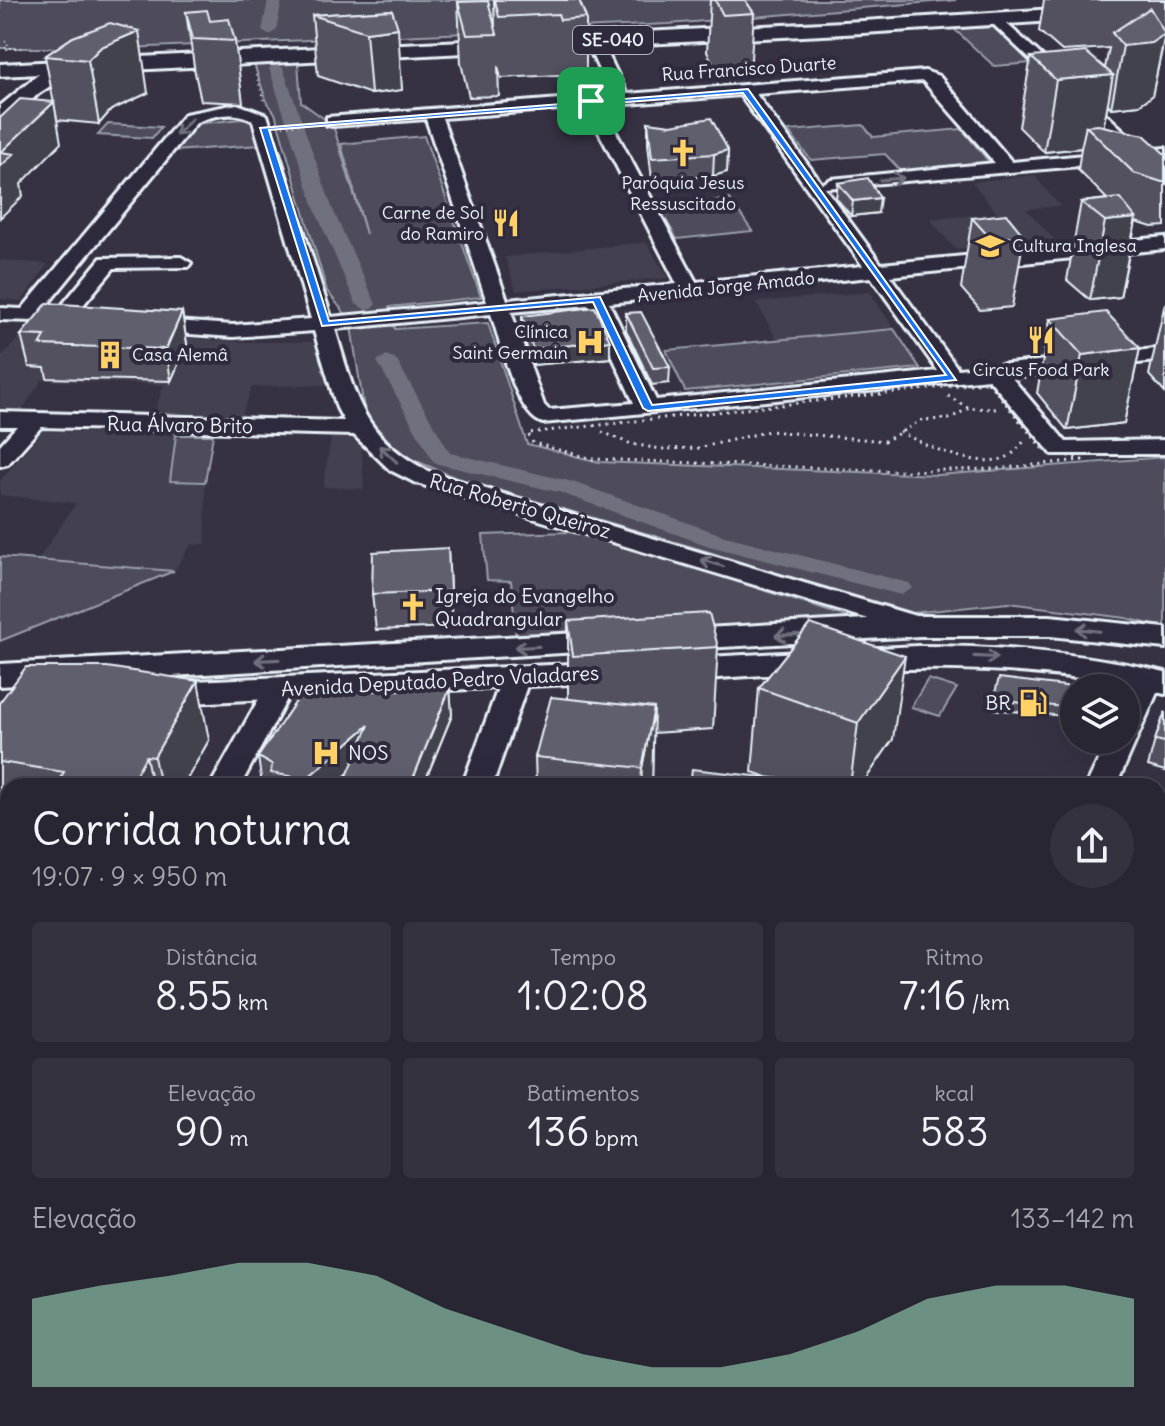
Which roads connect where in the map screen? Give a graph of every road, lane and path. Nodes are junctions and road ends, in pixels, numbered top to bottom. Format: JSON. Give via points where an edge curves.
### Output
{"nodes":[{"id":1,"x":989,"y":0,"type":"edge"},
{"id":2,"x":1026,"y":0,"type":"edge"},
{"id":3,"x":1165,"y":0,"type":"edge"},
{"id":4,"x":1133,"y":5,"type":"edge"},
{"id":5,"x":1165,"y":8,"type":"edge"},
{"id":6,"x":969,"y":11,"type":"junction"},
{"id":7,"x":839,"y":16,"type":"junction"},
{"id":8,"x":997,"y":20,"type":"junction"},
{"id":9,"x":594,"y":42,"type":"junction"},
{"id":10,"x":317,"y":44,"type":"junction"},
{"id":11,"x":2,"y":58,"type":"edge"},
{"id":12,"x":250,"y":58,"type":"junction"},
{"id":13,"x":127,"y":65,"type":"junction"},
{"id":14,"x":61,"y":68,"type":"junction"},
{"id":15,"x":30,"y":89,"type":"junction"},
{"id":16,"x":745,"y":90,"type":"junction"},
{"id":17,"x":621,"y":99,"type":"junction"},
{"id":18,"x":591,"y":101,"type":"junction"},
{"id":19,"x":434,"y":120,"type":"junction"},
{"id":20,"x":260,"y":121,"type":"junction"},
{"id":21,"x":339,"y":121,"type":"joint"},
{"id":22,"x":6,"y":127,"type":"edge"},
{"id":23,"x":1165,"y":153,"type":"edge"},
{"id":24,"x":1142,"y":155,"type":"junction"},
{"id":25,"x":1009,"y":169,"type":"junction"},
{"id":26,"x":1165,"y":178,"type":"edge"},
{"id":27,"x":815,"y":186,"type":"junction"},
{"id":28,"x":1165,"y":243,"type":"edge"},
{"id":29,"x":181,"y":263,"type":"dead end"},
{"id":30,"x":879,"y":272,"type":"junction"},
{"id":31,"x":691,"y":291,"type":"junction"},
{"id":32,"x":597,"y":299,"type":"junction"},
{"id":33,"x":499,"y":308,"type":"junction"},
{"id":34,"x":0,"y":314,"type":"edge"},
{"id":35,"x":27,"y":316,"type":"junction"},
{"id":36,"x":62,"y":318,"type":"junction"},
{"id":37,"x":91,"y":320,"type":"edge"},
{"id":38,"x":121,"y":323,"type":"edge"},
{"id":39,"x":325,"y":324,"type":"junction"},
{"id":40,"x":1165,"y":354,"type":"edge"},
{"id":41,"x":992,"y":378,"type":"junction"},
{"id":42,"x":946,"y":384,"type":"junction"},
{"id":43,"x":648,"y":408,"type":"junction"},
{"id":44,"x":969,"y":408,"type":"junction"},
{"id":45,"x":1010,"y":409,"type":"junction"},
{"id":46,"x":0,"y":419,"type":"edge"},
{"id":47,"x":33,"y":422,"type":"junction"},
{"id":48,"x":360,"y":428,"type":"junction"},
{"id":49,"x":899,"y":432,"type":"junction"},
{"id":50,"x":1031,"y":434,"type":"junction"},
{"id":51,"x":1165,"y":447,"type":"edge"},
{"id":52,"x":0,"y":459,"type":"edge"},
{"id":53,"x":920,"y":626,"type":"junction"},
{"id":54,"x":1165,"y":638,"type":"edge"},
{"id":55,"x":600,"y":658,"type":"junction"},
{"id":56,"x":439,"y":666,"type":"junction"},
{"id":57,"x":0,"y":675,"type":"edge"},
{"id":58,"x":516,"y":677,"type":"junction"},
{"id":59,"x":1157,"y":681,"type":"edge"},
{"id":60,"x":279,"y":688,"type":"junction"},
{"id":61,"x":0,"y":700,"type":"edge"},
{"id":62,"x":1140,"y":708,"type":"edge"},
{"id":63,"x":1116,"y":754,"type":"edge"},
{"id":64,"x":229,"y":778,"type":"edge"},
{"id":65,"x":480,"y":778,"type":"edge"},
{"id":66,"x":1105,"y":778,"type":"edge"}],
"edges":[{"from":1,"to":7,"type":"main road","number":"SE-040"},
{"from":2,"to":6,"type":"main road"},
{"from":3,"to":4,"type":"main road"},
{"from":4,"to":5,"type":"main road","number":"SE-040"},
{"from":4,"to":6,"type":"main road","number":"SE-040"},
{"from":4,"to":8,"type":"main road","number":"SE-040"},
{"from":6,"to":7,"type":"main road","number":"SE-040"},
{"from":7,"to":10,"type":"main road","number":"SE-040"},
{"from":8,"to":9,"type":"main road","number":"SE-040"},
{"from":8,"to":24,"type":"street"},
{"from":9,"to":12,"type":"main road","number":"SE-040"},
{"from":9,"to":17,"type":"street"},
{"from":10,"to":11,"type":"main road","number":"SE-040"},
{"from":10,"to":14,"type":"main road","via":[[110,58]]},
{"from":11,"to":14,"type":"main road","number":"SE-040"},
{"from":11,"to":15,"type":"main road"},
{"from":12,"to":13,"type":"main road","number":"SE-040"},
{"from":12,"to":20,"type":"path","via":[[266,108]]},
{"from":13,"to":14,"type":"main road","number":"SE-040"},
{"from":13,"to":22,"type":"main road","via":[[60,89]]},
{"from":14,"to":15,"type":"main road"},
{"from":15,"to":22,"type":"main road"},
{"from":16,"to":17,"type":"street","name":"Rua Francisco Duarte"},
{"from":16,"to":25,"type":"street","name":"Rua Francisco Duarte","via":[[930,77]]},
{"from":16,"to":27,"type":"street"},
{"from":17,"to":18,"type":"street","name":"Rua Francisco Duarte"},
{"from":18,"to":19,"type":"street","name":"Rua Francisco Duarte"},
{"from":18,"to":31,"type":"street"},
{"from":19,"to":21,"type":"street","name":"Rua Francisco Duarte","via":[[353,134]]},
{"from":19,"to":33,"type":"street"},
{"from":20,"to":21,"type":"path"},
{"from":20,"to":35,"type":"street","one_way":true,"via":[[222,110],[191,118]]},
{"from":20,"to":39,"type":"street","name":"Rua Roberto Queiroz"},
{"from":23,"to":24,"type":"street"},
{"from":24,"to":25,"type":"street"},
{"from":24,"to":26,"type":"street"},
{"from":27,"to":25,"type":"street","one_way":true},
{"from":27,"to":30,"type":"street"},
{"from":28,"to":30,"type":"street","name":"Avenida Jorge Amado"},
{"from":29,"to":36,"type":"street","via":[[108,262]]},
{"from":30,"to":31,"type":"street","name":"Avenida Jorge Amado"},
{"from":30,"to":42,"type":"street"},
{"from":31,"to":32,"type":"street","name":"Avenida Jorge Amado"},
{"from":32,"to":33,"type":"street","name":"Avenida Jorge Amado"},
{"from":32,"to":43,"type":"street"},
{"from":33,"to":39,"type":"street","name":"Avenida Jorge Amado"},
{"from":33,"to":43,"type":"street","via":[[534,407],[543,416]]},
{"from":34,"to":35,"type":"street"},
{"from":35,"to":36,"type":"street"},
{"from":36,"to":37,"type":"street"},
{"from":38,"to":39,"type":"street","name":"Avenida Jorge Amado","via":[[233,331]]},
{"from":39,"to":48,"type":"street","name":"Rua Roberto Queiroz","via":[[348,408]]},
{"from":40,"to":41,"type":"street"},
{"from":41,"to":42,"type":"street"},
{"from":41,"to":42,"type":"path"},
{"from":41,"to":45,"type":"path"},
{"from":41,"to":50,"type":"path","via":[[528,433],[533,443],[593,459],[900,471],[1082,460],[1042,448]]},
{"from":41,"to":51,"type":"street","via":[[1060,449]]},
{"from":42,"to":43,"type":"street"},
{"from":42,"to":44,"type":"path"},
{"from":42,"to":49,"type":"path","via":[[595,430],[661,449],[699,448],[769,431],[867,442],[885,441]]},
{"from":44,"to":45,"type":"path"},
{"from":44,"to":49,"type":"path"},
{"from":45,"to":50,"type":"path"},
{"from":46,"to":47,"type":"street","name":"Rua Álvaro Brito"},
{"from":47,"to":48,"type":"street","name":"Rua Álvaro Brito"},
{"from":47,"to":52,"type":"street"},
{"from":53,"to":48,"type":"street","name":"Rua Roberto Queiroz","one_way":true,"via":[[461,492],[398,465]]},
{"from":49,"to":50,"type":"path","via":[[979,459],[1012,455]]},
{"from":54,"to":53,"type":"main road","name":"Avenida Deputado Pedro Valadares","one_way":true,"via":[[1050,626]]},
{"from":53,"to":55,"type":"main road","name":"Avenida Deputado Pedro Valadares","one_way":true},
{"from":55,"to":56,"type":"main road","name":"Avenida Deputado Pedro Valadares","one_way":true},
{"from":55,"to":58,"type":"main road","name":"Avenida Deputado Pedro Valadares"},
{"from":55,"to":59,"type":"main road","name":"Avenida Deputado Pedro Valadares","one_way":true,"via":[[973,656],[1081,665]]},
{"from":56,"to":57,"type":"main road","name":"Avenida Deputado Pedro Valadares","one_way":true},
{"from":56,"to":58,"type":"main road","name":"Avenida Deputado Pedro Valadares"},
{"from":56,"to":60,"type":"main road","name":"Avenida Deputado Pedro Valadares"},
{"from":58,"to":65,"type":"street"},
{"from":59,"to":62,"type":"street"},
{"from":60,"to":61,"type":"main road","name":"Avenida Deputado Pedro Valadares"},
{"from":60,"to":64,"type":"street"},
{"from":63,"to":66,"type":"street"}]}
